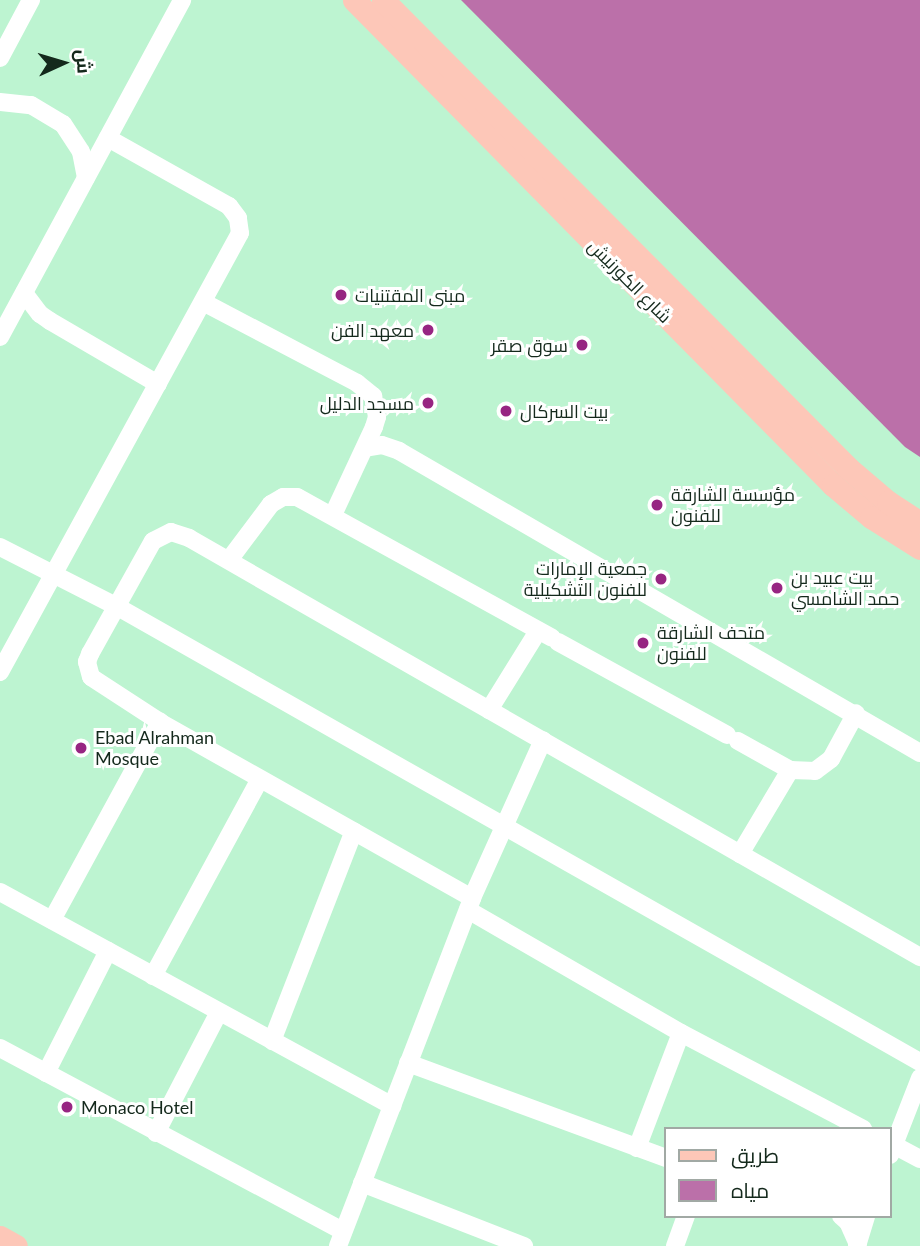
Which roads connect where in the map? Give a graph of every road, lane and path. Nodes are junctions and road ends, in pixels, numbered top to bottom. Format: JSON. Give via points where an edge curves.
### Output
{"nodes":[{"id":1,"x":31,"y":0,"type":"edge"},
{"id":2,"x":182,"y":0,"type":"edge"},
{"id":3,"x":354,"y":0,"type":"edge"},
{"id":4,"x":383,"y":0,"type":"edge"},
{"id":5,"x":0,"y":58,"type":"edge"},
{"id":6,"x":0,"y":102,"type":"edge"},
{"id":7,"x":108,"y":138,"type":"junction"},
{"id":8,"x":86,"y":178,"type":"junction"},
{"id":9,"x":24,"y":292,"type":"junction"},
{"id":10,"x":203,"y":302,"type":"junction"},
{"id":11,"x":0,"y":337,"type":"edge"},
{"id":12,"x":158,"y":384,"type":"junction"},
{"id":13,"x":365,"y":448,"type":"junction"},
{"id":14,"x":333,"y":515,"type":"junction"},
{"id":15,"x":920,"y":523,"type":"edge"},
{"id":16,"x":0,"y":547,"type":"edge"},
{"id":17,"x":920,"y":548,"type":"edge"},
{"id":18,"x":229,"y":560,"type":"junction"},
{"id":19,"x":54,"y":574,"type":"junction"},
{"id":20,"x":116,"y":606,"type":"junction"},
{"id":21,"x":550,"y":637,"type":"junction"},
{"id":22,"x":0,"y":671,"type":"edge"},
{"id":23,"x":489,"y":710,"type":"junction"},
{"id":24,"x":856,"y":713,"type":"junction"},
{"id":25,"x":160,"y":722,"type":"junction"},
{"id":26,"x":542,"y":740,"type":"junction"},
{"id":27,"x":920,"y":753,"type":"edge"},
{"id":28,"x":790,"y":770,"type":"junction"},
{"id":29,"x":260,"y":779,"type":"junction"},
{"id":30,"x":502,"y":827,"type":"junction"},
{"id":31,"x":354,"y":831,"type":"junction"},
{"id":32,"x":740,"y":854,"type":"junction"},
{"id":33,"x":0,"y":892,"type":"edge"},
{"id":34,"x":470,"y":904,"type":"junction"},
{"id":35,"x":52,"y":920,"type":"junction"},
{"id":36,"x":108,"y":951,"type":"junction"},
{"id":37,"x":920,"y":957,"type":"edge"},
{"id":38,"x":153,"y":976,"type":"junction"},
{"id":39,"x":219,"y":1012,"type":"junction"},
{"id":40,"x":681,"y":1032,"type":"junction"},
{"id":41,"x":272,"y":1041,"type":"junction"},
{"id":42,"x":0,"y":1048,"type":"edge"},
{"id":43,"x":920,"y":1062,"type":"edge"},
{"id":44,"x":408,"y":1063,"type":"junction"},
{"id":45,"x":46,"y":1073,"type":"junction"},
{"id":46,"x":920,"y":1078,"type":"edge"},
{"id":47,"x":392,"y":1106,"type":"junction"},
{"id":48,"x":859,"y":1127,"type":"edge"},
{"id":49,"x":156,"y":1133,"type":"junction"},
{"id":50,"x":892,"y":1148,"type":"edge"},
{"id":51,"x":656,"y":1153,"type":"edge"},
{"id":52,"x":920,"y":1160,"type":"edge"},
{"id":53,"x":362,"y":1183,"type":"junction"},
{"id":54,"x":685,"y":1218,"type":"edge"},
{"id":55,"x":844,"y":1218,"type":"edge"},
{"id":56,"x":865,"y":1218,"type":"edge"},
{"id":57,"x":0,"y":1237,"type":"edge"},
{"id":58,"x":341,"y":1239,"type":"edge"},
{"id":59,"x":857,"y":1245,"type":"edge"},
{"id":60,"x":16,"y":1246,"type":"edge"},
{"id":61,"x":524,"y":1246,"type":"edge"},
{"id":62,"x":675,"y":1246,"type":"edge"}],
"edges":[{"from":1,"to":5,"type":"street"},
{"from":2,"to":7,"type":"street"},
{"from":3,"to":17,"type":"main road","name":"شارع الكورنيش","via":[[833,485],[871,517]]},
{"from":4,"to":15,"type":"main road","name":"شارع الكورنيش","via":[[848,468]]},
{"from":6,"to":8,"type":"street","via":[[31,105],[63,124],[81,152]]},
{"from":7,"to":8,"type":"street"},
{"from":7,"to":10,"type":"street","via":[[229,206],[238,218],[240,233]]},
{"from":8,"to":9,"type":"street"},
{"from":9,"to":11,"type":"street"},
{"from":9,"to":12,"type":"street","via":[[50,321]]},
{"from":10,"to":12,"type":"street"},
{"from":10,"to":13,"type":"street","via":[[366,388],[377,406],[377,417]]},
{"from":12,"to":19,"type":"street"},
{"from":13,"to":14,"type":"street"},
{"from":13,"to":24,"type":"street","via":[[382,445],[399,451]]},
{"from":14,"to":18,"type":"street","via":[[297,497],[283,498],[271,504]]},
{"from":14,"to":21,"type":"street"},
{"from":16,"to":19,"type":"street"},
{"from":18,"to":20,"type":"street","via":[[179,532],[161,535],[153,541]]},
{"from":18,"to":23,"type":"street"},
{"from":19,"to":20,"type":"street"},
{"from":19,"to":22,"type":"street"},
{"from":20,"to":25,"type":"street","via":[[90,654],[88,670],[97,682]]},
{"from":20,"to":30,"type":"street"},
{"from":21,"to":23,"type":"street"},
{"from":21,"to":28,"type":"street"},
{"from":23,"to":26,"type":"street"},
{"from":24,"to":27,"type":"street"},
{"from":24,"to":28,"type":"street","via":[[824,767]]},
{"from":25,"to":29,"type":"street"},
{"from":25,"to":35,"type":"street"},
{"from":26,"to":30,"type":"street"},
{"from":26,"to":32,"type":"street"},
{"from":28,"to":32,"type":"street"},
{"from":29,"to":31,"type":"street"},
{"from":29,"to":38,"type":"street"},
{"from":30,"to":34,"type":"street"},
{"from":30,"to":43,"type":"street"},
{"from":31,"to":34,"type":"street"},
{"from":31,"to":41,"type":"street"},
{"from":32,"to":37,"type":"street"},
{"from":33,"to":35,"type":"street"},
{"from":34,"to":40,"type":"street"},
{"from":34,"to":44,"type":"street"},
{"from":35,"to":36,"type":"street"},
{"from":36,"to":38,"type":"street"},
{"from":36,"to":45,"type":"street"},
{"from":38,"to":39,"type":"street"},
{"from":39,"to":41,"type":"street"},
{"from":39,"to":49,"type":"street"},
{"from":40,"to":48,"type":"street"},
{"from":40,"to":51,"type":"street"},
{"from":41,"to":47,"type":"street"},
{"from":42,"to":45,"type":"street"},
{"from":44,"to":47,"type":"street"},
{"from":44,"to":51,"type":"street"},
{"from":45,"to":49,"type":"street"},
{"from":46,"to":50,"type":"street"},
{"from":47,"to":53,"type":"street"},
{"from":49,"to":58,"type":"street"},
{"from":50,"to":52,"type":"street"},
{"from":53,"to":58,"type":"street"},
{"from":53,"to":61,"type":"street"},
{"from":54,"to":62,"type":"street"},
{"from":55,"to":59,"type":"street"},
{"from":56,"to":59,"type":"street"},
{"from":57,"to":60,"type":"main road"}]}
